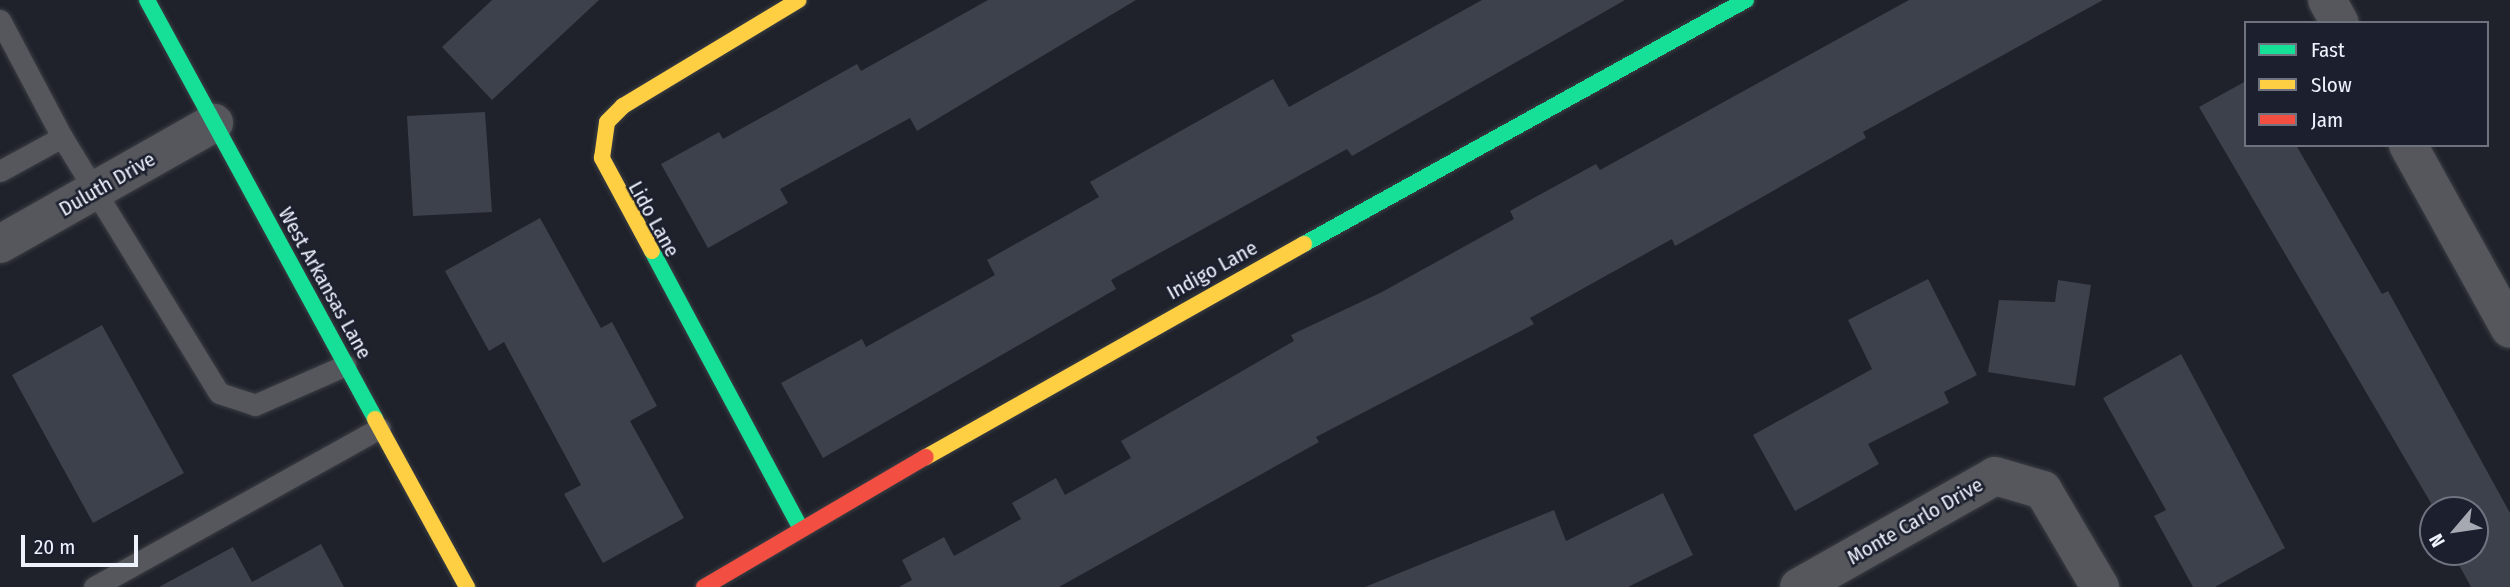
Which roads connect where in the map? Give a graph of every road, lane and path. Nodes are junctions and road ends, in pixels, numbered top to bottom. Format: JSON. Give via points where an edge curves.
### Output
{"nodes":[{"id":1,"x":146,"y":0,"type":"edge"},
{"id":2,"x":799,"y":0,"type":"edge"},
{"id":3,"x":1746,"y":0,"type":"edge"},
{"id":4,"x":2327,"y":0,"type":"edge"},
{"id":5,"x":0,"y":20,"type":"edge"},
{"id":6,"x":2339,"y":21,"type":"edge"},
{"id":7,"x":214,"y":123,"type":"junction"},
{"id":8,"x":62,"y":137,"type":"junction"},
{"id":9,"x":2409,"y":147,"type":"edge"},
{"id":10,"x":0,"y":171,"type":"edge"},
{"id":11,"x":92,"y":192,"type":"junction"},
{"id":12,"x":0,"y":244,"type":"edge"},
{"id":13,"x":2510,"y":330,"type":"edge"},
{"id":14,"x":346,"y":365,"type":"junction"},
{"id":15,"x":380,"y":428,"type":"junction"},
{"id":16,"x":801,"y":529,"type":"junction"},
{"id":17,"x":94,"y":587,"type":"edge"},
{"id":18,"x":467,"y":587,"type":"edge"},
{"id":19,"x":704,"y":587,"type":"edge"},
{"id":20,"x":1799,"y":587,"type":"edge"},
{"id":21,"x":2100,"y":587,"type":"edge"}],
"edges":[{"from":1,"to":7,"type":"street","name":"West Arkansas Lane"},
{"from":2,"to":16,"type":"street","name":"Lido Lane","via":[[623,106],[607,122],[602,158]]},
{"from":3,"to":16,"type":"street","name":"Indigo Lane","via":[[1085,363]]},
{"from":4,"to":6,"type":"street"},
{"from":5,"to":8,"type":"lane"},
{"from":7,"to":11,"type":"street","name":"Duluth Drive"},
{"from":7,"to":14,"type":"street","name":"West Arkansas Lane"},
{"from":8,"to":10,"type":"lane"},
{"from":8,"to":11,"type":"lane"},
{"from":9,"to":13,"type":"street"},
{"from":11,"to":12,"type":"street","name":"Duluth Drive"},
{"from":11,"to":14,"type":"lane","via":[[219,393],[256,405]]},
{"from":14,"to":15,"type":"street","name":"West Arkansas Lane"},
{"from":15,"to":17,"type":"lane"},
{"from":15,"to":18,"type":"street","name":"West Arkansas Lane"},
{"from":16,"to":19,"type":"street","name":"Indigo Lane"},
{"from":20,"to":21,"type":"street","name":"Monte Carlo Drive","via":[[1995,476],[2043,490]]}]}
